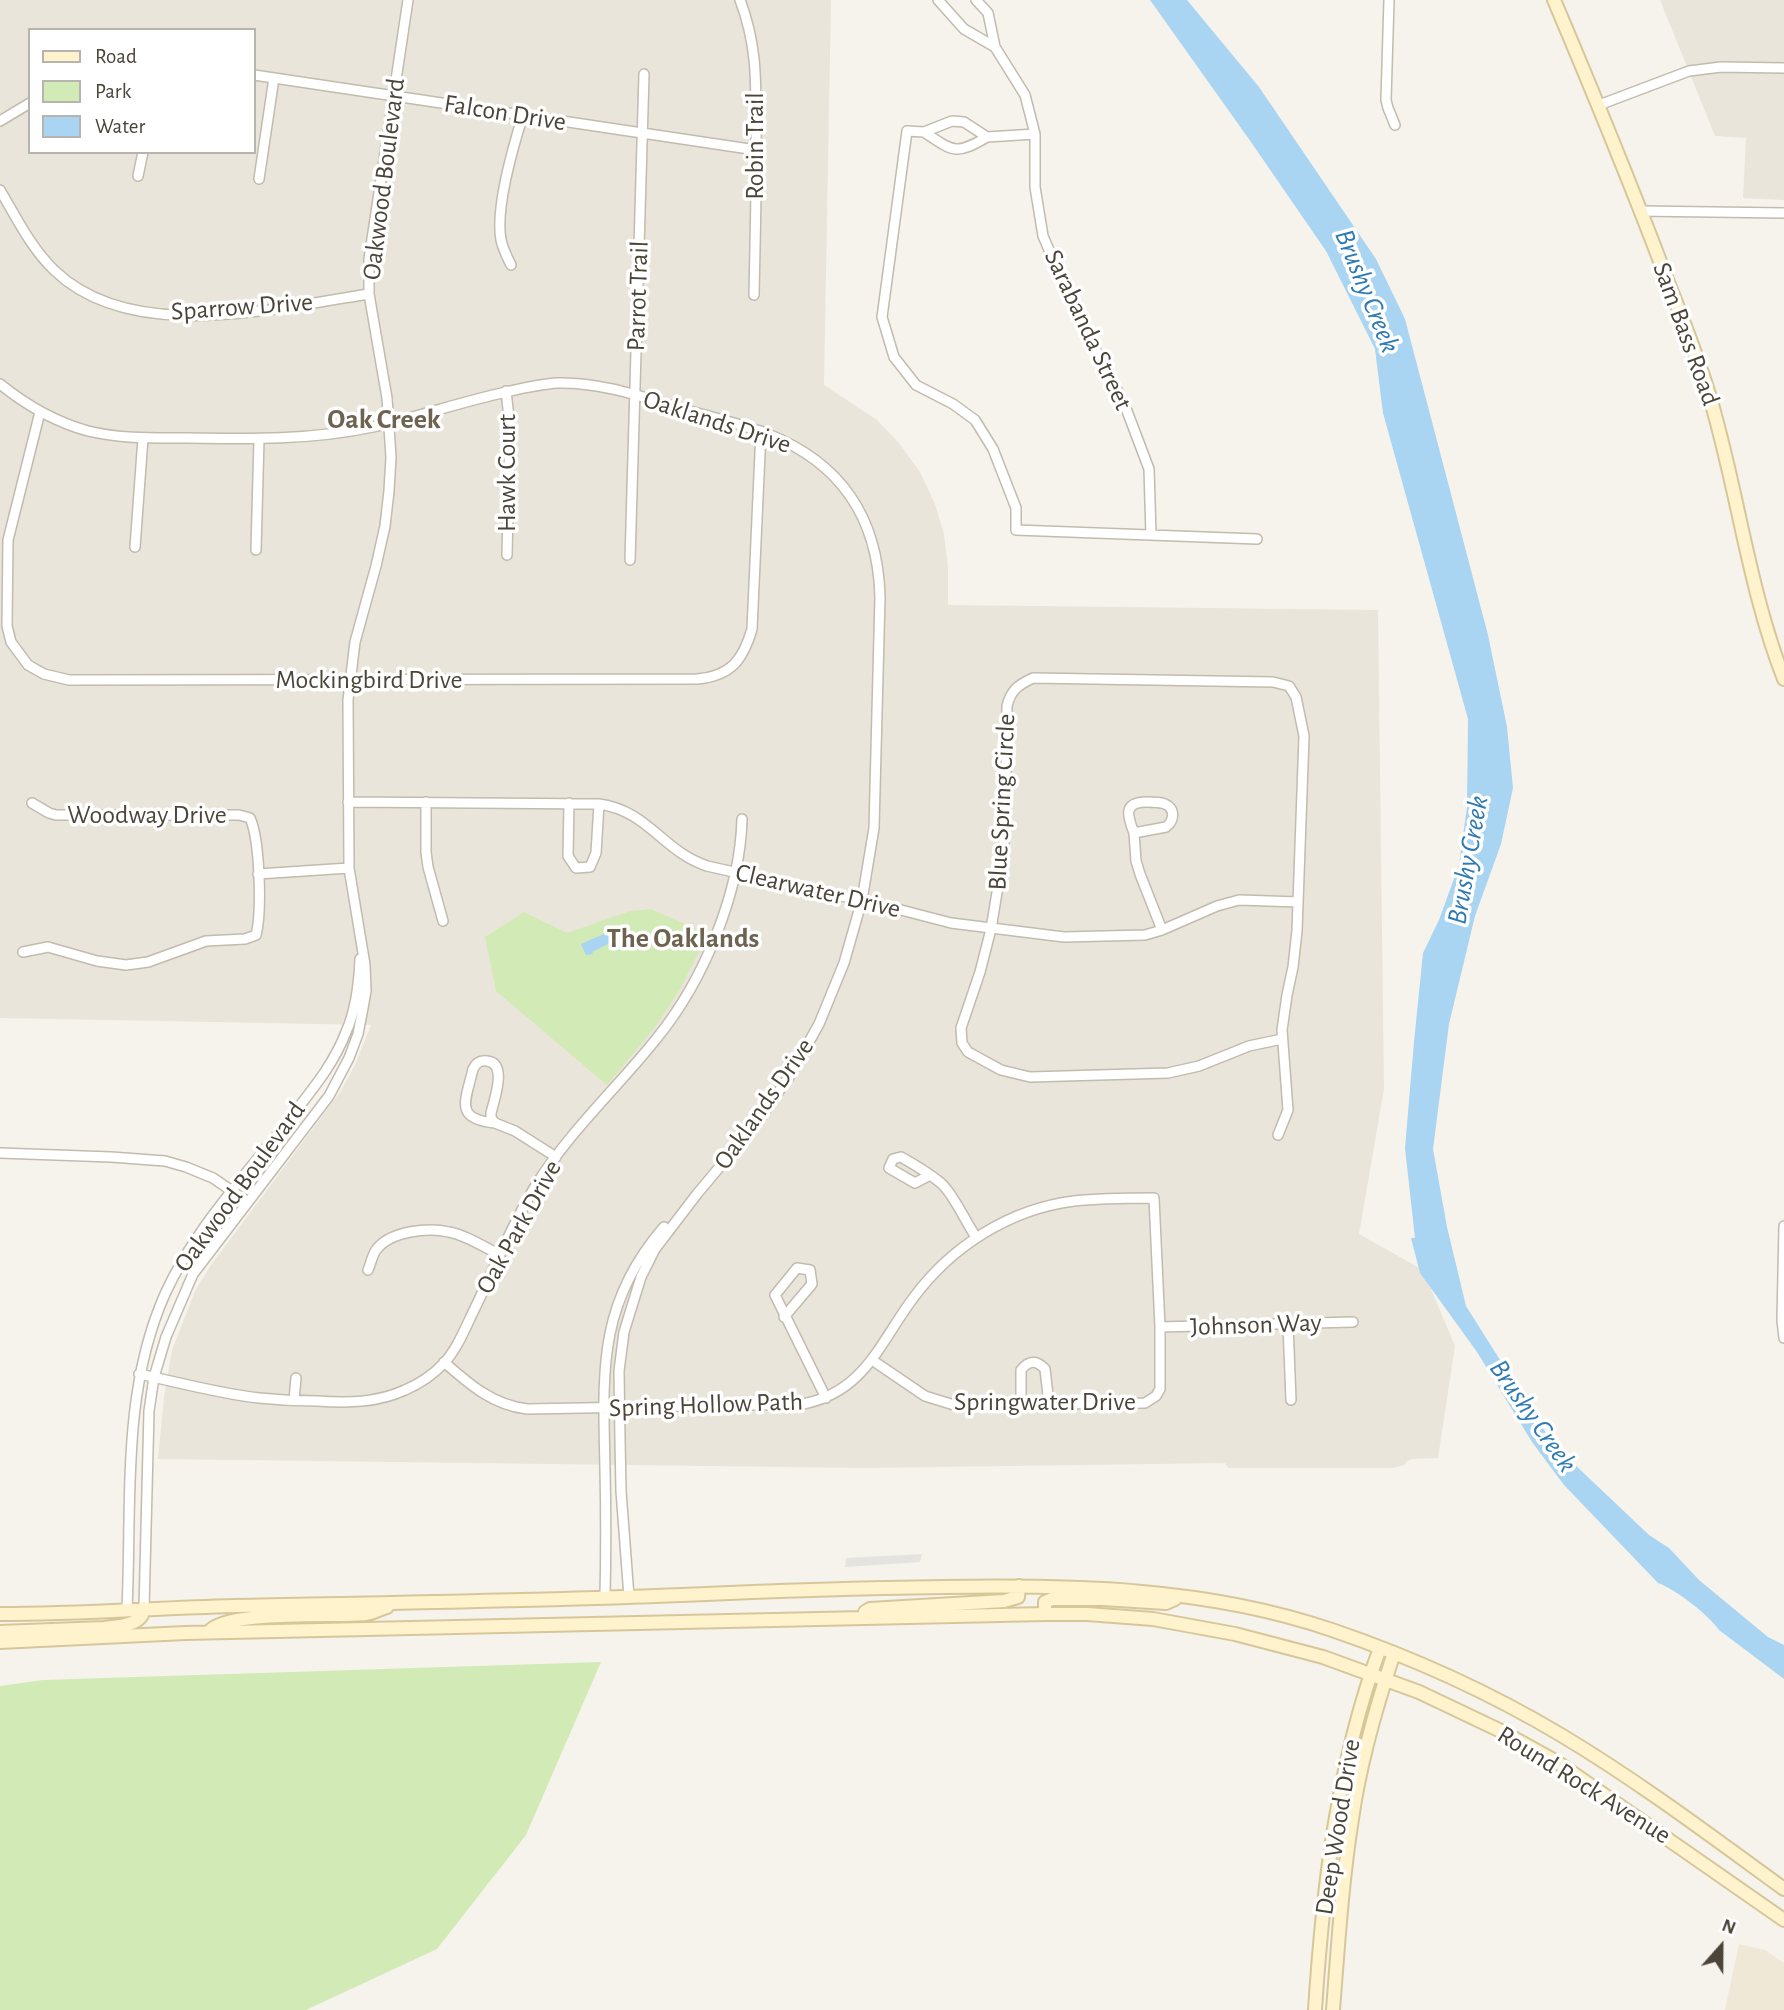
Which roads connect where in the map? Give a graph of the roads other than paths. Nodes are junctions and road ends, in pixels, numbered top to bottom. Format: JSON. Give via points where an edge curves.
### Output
{"nodes":[{"id":1,"x":408,"y":0,"type":"edge"},
{"id":2,"x":740,"y":0,"type":"edge"},
{"id":3,"x":938,"y":0,"type":"edge"},
{"id":4,"x":976,"y":0,"type":"edge"},
{"id":5,"x":1389,"y":0,"type":"edge"},
{"id":6,"x":1554,"y":0,"type":"edge"},
{"id":7,"x":995,"y":47,"type":"junction"},
{"id":8,"x":1784,"y":68,"type":"edge"},
{"id":9,"x":645,"y":74,"type":"dead end"},
{"id":10,"x":256,"y":75,"type":"edge"},
{"id":11,"x":274,"y":78,"type":"junction"},
{"id":12,"x":394,"y":96,"type":"junction"},
{"id":13,"x":28,"y":104,"type":"edge"},
{"id":14,"x":1599,"y":105,"type":"junction"},
{"id":15,"x":523,"y":116,"type":"junction"},
{"id":16,"x":0,"y":121,"type":"edge"},
{"id":17,"x":1395,"y":125,"type":"dead end"},
{"id":18,"x":923,"y":132,"type":"junction"},
{"id":19,"x":643,"y":134,"type":"junction"},
{"id":20,"x":1035,"y":134,"type":"junction"},
{"id":21,"x":987,"y":137,"type":"junction"},
{"id":22,"x":756,"y":150,"type":"junction"},
{"id":23,"x":143,"y":154,"type":"edge"},
{"id":24,"x":138,"y":176,"type":"dead end"},
{"id":25,"x":259,"y":179,"type":"dead end"},
{"id":26,"x":0,"y":190,"type":"edge"},
{"id":27,"x":1640,"y":211,"type":"junction"},
{"id":28,"x":1784,"y":213,"type":"edge"},
{"id":29,"x":512,"y":265,"type":"dead end"},
{"id":30,"x":369,"y":294,"type":"junction"},
{"id":31,"x":754,"y":295,"type":"dead end"},
{"id":32,"x":0,"y":384,"type":"edge"},
{"id":33,"x":506,"y":391,"type":"junction"},
{"id":34,"x":635,"y":395,"type":"junction"},
{"id":35,"x":40,"y":412,"type":"junction"},
{"id":36,"x":390,"y":422,"type":"junction"},
{"id":37,"x":761,"y":431,"type":"junction"},
{"id":38,"x":143,"y":438,"type":"junction"},
{"id":39,"x":259,"y":439,"type":"junction"},
{"id":40,"x":1152,"y":535,"type":"junction"},
{"id":41,"x":4,"y":539,"type":"edge"},
{"id":42,"x":1257,"y":539,"type":"dead end"},
{"id":43,"x":135,"y":547,"type":"dead end"},
{"id":44,"x":256,"y":550,"type":"dead end"},
{"id":45,"x":507,"y":555,"type":"dead end"},
{"id":46,"x":630,"y":560,"type":"dead end"},
{"id":47,"x":350,"y":679,"type":"junction"},
{"id":48,"x":1784,"y":679,"type":"edge"},
{"id":49,"x":348,"y":802,"type":"junction"},
{"id":50,"x":426,"y":802,"type":"junction"},
{"id":51,"x":32,"y":803,"type":"dead end"},
{"id":52,"x":569,"y":803,"type":"junction"},
{"id":53,"x":599,"y":804,"type":"junction"},
{"id":54,"x":742,"y":819,"type":"dead end"},
{"id":55,"x":1134,"y":833,"type":"junction"},
{"id":56,"x":349,"y":868,"type":"junction"},
{"id":57,"x":734,"y":872,"type":"junction"},
{"id":58,"x":258,"y":874,"type":"junction"},
{"id":59,"x":862,"y":900,"type":"junction"},
{"id":60,"x":1297,"y":902,"type":"junction"},
{"id":61,"x":443,"y":921,"type":"dead end"},
{"id":62,"x":991,"y":929,"type":"junction"},
{"id":63,"x":1162,"y":930,"type":"junction"},
{"id":64,"x":361,"y":940,"type":"junction"},
{"id":65,"x":23,"y":952,"type":"dead end"},
{"id":66,"x":1282,"y":1039,"type":"junction"},
{"id":67,"x":495,"y":1123,"type":"junction"},
{"id":68,"x":1278,"y":1135,"type":"dead end"},
{"id":69,"x":0,"y":1153,"type":"edge"},
{"id":70,"x":556,"y":1157,"type":"junction"},
{"id":71,"x":930,"y":1175,"type":"dead end"},
{"id":72,"x":232,"y":1191,"type":"junction"},
{"id":73,"x":697,"y":1194,"type":"junction"},
{"id":74,"x":1154,"y":1198,"type":"joint"},
{"id":75,"x":248,"y":1202,"type":"junction"},
{"id":76,"x":1784,"y":1226,"type":"edge"},
{"id":77,"x":976,"y":1237,"type":"junction"},
{"id":78,"x":500,"y":1255,"type":"junction"},
{"id":79,"x":368,"y":1270,"type":"dead end"},
{"id":80,"x":784,"y":1317,"type":"junction"},
{"id":81,"x":1353,"y":1322,"type":"dead end"},
{"id":82,"x":1288,"y":1324,"type":"junction"},
{"id":83,"x":1160,"y":1327,"type":"junction"},
{"id":84,"x":1784,"y":1338,"type":"edge"},
{"id":85,"x":872,"y":1360,"type":"junction"},
{"id":86,"x":444,"y":1362,"type":"junction"},
{"id":87,"x":139,"y":1374,"type":"junction"},
{"id":88,"x":154,"y":1377,"type":"junction"},
{"id":89,"x":296,"y":1378,"type":"dead end"},
{"id":90,"x":826,"y":1398,"type":"junction"},
{"id":91,"x":294,"y":1400,"type":"junction"},
{"id":92,"x":1291,"y":1400,"type":"dead end"},
{"id":93,"x":1021,"y":1405,"type":"junction"},
{"id":94,"x":1049,"y":1405,"type":"junction"},
{"id":95,"x":619,"y":1407,"type":"junction"},
{"id":96,"x":604,"y":1408,"type":"junction"},
{"id":97,"x":1019,"y":1586,"type":"junction"},
{"id":98,"x":605,"y":1597,"type":"junction"},
{"id":99,"x":629,"y":1597,"type":"junction"},
{"id":100,"x":1182,"y":1597,"type":"junction"},
{"id":101,"x":400,"y":1603,"type":"junction"},
{"id":102,"x":144,"y":1608,"type":"junction"},
{"id":103,"x":127,"y":1609,"type":"junction"},
{"id":104,"x":0,"y":1614,"type":"edge"},
{"id":105,"x":1045,"y":1614,"type":"junction"},
{"id":106,"x":856,"y":1618,"type":"junction"},
{"id":107,"x":608,"y":1623,"type":"junction"},
{"id":108,"x":630,"y":1623,"type":"junction"},
{"id":109,"x":0,"y":1632,"type":"edge"},
{"id":110,"x":209,"y":1632,"type":"junction"},
{"id":111,"x":0,"y":1642,"type":"edge"},
{"id":112,"x":1380,"y":1648,"type":"junction"},
{"id":113,"x":1394,"y":1653,"type":"junction"},
{"id":114,"x":1371,"y":1673,"type":"junction"},
{"id":115,"x":1386,"y":1678,"type":"junction"},
{"id":116,"x":1784,"y":1889,"type":"edge"},
{"id":117,"x":1783,"y":1918,"type":"edge"},
{"id":118,"x":1315,"y":2010,"type":"edge"},
{"id":119,"x":1333,"y":2010,"type":"edge"}],
"edges":[{"from":1,"to":12,"type":"street","name":"Oakwood Boulevard"},
{"from":2,"to":22,"type":"street","name":"Robin Trail","via":[[755,58]]},
{"from":3,"to":7,"type":"street","name":"Sarabanda Street","via":[[964,29]]},
{"from":4,"to":7,"type":"street","name":"Sarabanda Street","via":[[988,13]]},
{"from":5,"to":17,"type":"street","via":[[1386,100]]},
{"from":6,"to":14,"type":"main road","name":"Sam Bass Road"},
{"from":7,"to":20,"type":"street","name":"Sarabanda Street","via":[[1025,95]]},
{"from":8,"to":14,"type":"street","via":[[1689,71]]},
{"from":9,"to":19,"type":"street","name":"Parrot Trail"},
{"from":10,"to":11,"type":"street","name":"Falcon Drive"},
{"from":11,"to":12,"type":"street","name":"Falcon Drive"},
{"from":11,"to":25,"type":"street"},
{"from":12,"to":15,"type":"street","name":"Falcon Drive"},
{"from":12,"to":30,"type":"street","name":"Oakwood Boulevard","via":[[369,259]]},
{"from":13,"to":16,"type":"street"},
{"from":14,"to":27,"type":"main road","name":"Sam Bass Road"},
{"from":15,"to":19,"type":"street","name":"Falcon Drive"},
{"from":15,"to":29,"type":"street","via":[[500,222],[501,242]]},
{"from":18,"to":21,"type":"street","via":[[959,121]]},
{"from":18,"to":21,"type":"street","via":[[954,150]]},
{"from":18,"to":40,"type":"street","via":[[907,131],[882,317],[894,357],[916,385],[975,420],[993,449],[1016,508],[1016,530]]},
{"from":19,"to":22,"type":"street","name":"Falcon Drive"},
{"from":19,"to":34,"type":"street","name":"Parrot Trail"},
{"from":20,"to":21,"type":"street"},
{"from":20,"to":40,"type":"street","name":"Sarabanda Street","via":[[1035,187],[1043,236],[1076,313],[1124,402],[1149,469]]},
{"from":22,"to":31,"type":"street","name":"Robin Trail"},
{"from":23,"to":24,"type":"street"},
{"from":26,"to":30,"type":"street","name":"Sparrow Drive","via":[[54,270],[88,295],[126,310],[211,315]]},
{"from":27,"to":28,"type":"street"},
{"from":27,"to":48,"type":"main road","name":"Sam Bass Road","via":[[1710,398],[1763,620]]},
{"from":30,"to":36,"type":"street","name":"Oakwood Boulevard"},
{"from":32,"to":35,"type":"street","name":"Oaklands Drive"},
{"from":33,"to":34,"type":"street","name":"Oaklands Drive","via":[[576,384]]},
{"from":33,"to":36,"type":"street","name":"Oaklands Drive"},
{"from":33,"to":45,"type":"street","name":"Hawk Court","via":[[510,427]]},
{"from":34,"to":37,"type":"street","name":"Oaklands Drive"},
{"from":34,"to":46,"type":"street","name":"Parrot Trail"},
{"from":35,"to":38,"type":"street","name":"Oaklands Drive","via":[[91,432]]},
{"from":35,"to":41,"type":"street","name":"Mockingbird Drive"},
{"from":36,"to":39,"type":"street","name":"Oaklands Drive","via":[[326,434]]},
{"from":36,"to":47,"type":"street","name":"Oakwood Boulevard","via":[[385,526]]},
{"from":37,"to":47,"type":"street","name":"Mockingbird Drive","via":[[752,629],[743,655],[726,671],[697,679]]},
{"from":37,"to":59,"type":"street","name":"Oaklands Drive","via":[[805,452],[838,479],[866,523],[877,560],[874,828]]},
{"from":38,"to":39,"type":"street","name":"Oaklands Drive"},
{"from":38,"to":43,"type":"street"},
{"from":39,"to":44,"type":"street"},
{"from":40,"to":42,"type":"street"},
{"from":41,"to":47,"type":"street","name":"Mockingbird Drive","via":[[11,642],[28,664],[44,674],[69,680]]},
{"from":47,"to":49,"type":"street","name":"Oakwood Boulevard"},
{"from":49,"to":50,"type":"street","name":"Clearwater Drive"},
{"from":49,"to":56,"type":"street","name":"Oakwood Boulevard"},
{"from":50,"to":52,"type":"street","name":"Clearwater Drive"},
{"from":50,"to":61,"type":"street","via":[[428,867]]},
{"from":51,"to":58,"type":"street","name":"Woodway Drive","via":[[56,815],[250,818]]},
{"from":52,"to":53,"type":"street","name":"Clearwater Drive"},
{"from":52,"to":53,"type":"street","via":[[568,856],[576,868],[590,867],[596,853]]},
{"from":53,"to":57,"type":"street","name":"Clearwater Drive","via":[[634,815],[695,862]]},
{"from":54,"to":57,"type":"street","name":"Oak Park Drive"},
{"from":55,"to":55,"type":"street","via":[[1166,827],[1173,816],[1170,807],[1132,804],[1129,821]]},
{"from":55,"to":63,"type":"street","via":[[1136,861]]},
{"from":56,"to":58,"type":"street"},
{"from":56,"to":64,"type":"street","name":"Oakwood Boulevard"},
{"from":57,"to":59,"type":"street","name":"Clearwater Drive"},
{"from":57,"to":70,"type":"street","name":"Oak Park Drive","via":[[721,921],[674,1014]]},
{"from":58,"to":65,"type":"street","name":"Woodway Drive","via":[[259,925],[256,935],[246,939],[206,941],[126,965],[48,947]]},
{"from":59,"to":62,"type":"street","name":"Clearwater Drive","via":[[934,920]]},
{"from":59,"to":73,"type":"street","name":"Oaklands Drive","via":[[836,986],[808,1046],[758,1121]]},
{"from":60,"to":62,"type":"street","name":"Blue Spring Circle","via":[[1304,736],[1296,697],[1289,686],[1033,678],[1019,684],[1007,706],[1005,829]]},
{"from":60,"to":63,"type":"street","name":"Clearwater Drive","via":[[1231,902]]},
{"from":60,"to":66,"type":"street","name":"Blue Spring Circle"},
{"from":62,"to":63,"type":"street","name":"Clearwater Drive","via":[[1080,937],[1131,937]]},
{"from":62,"to":66,"type":"street","name":"Blue Spring Circle","via":[[961,1035],[972,1056],[1001,1070],[1030,1077],[1168,1073]]},
{"from":64,"to":72,"type":"street","name":"Oakwood Boulevard","via":[[354,1008],[338,1049],[316,1085]]},
{"from":64,"to":75,"type":"street","name":"Oakwood Boulevard","via":[[366,991],[349,1058],[328,1096]]},
{"from":66,"to":68,"type":"street","via":[[1288,1110]]},
{"from":67,"to":67,"type":"street","via":[[491,1112],[499,1073],[491,1061],[482,1061],[473,1069],[465,1106],[476,1120]]},
{"from":67,"to":70,"type":"street"},
{"from":69,"to":72,"type":"street","via":[[165,1161],[201,1172]]},
{"from":70,"to":78,"type":"street","name":"Oak Park Drive"},
{"from":71,"to":77,"type":"street","via":[[944,1187]]},
{"from":72,"to":75,"type":"street"},
{"from":72,"to":87,"type":"street","name":"Oakwood Boulevard","via":[[176,1273]]},
{"from":73,"to":95,"type":"street","name":"Oaklands Drive","via":[[655,1249],[641,1277],[624,1332]]},
{"from":73,"to":96,"type":"street","name":"Oaklands Drive","via":[[649,1244],[617,1304],[607,1342]]},
{"from":74,"to":77,"type":"street","name":"Spring Hollow Path","via":[[1056,1204]]},
{"from":74,"to":83,"type":"street","name":"Springwater Drive"},
{"from":75,"to":88,"type":"street","name":"Oakwood Boulevard","via":[[193,1274]]},
{"from":76,"to":84,"type":"street"},
{"from":77,"to":85,"type":"street","name":"Spring Hollow Path","via":[[914,1297]]},
{"from":78,"to":79,"type":"street","via":[[454,1233],[415,1231],[383,1243]]},
{"from":78,"to":86,"type":"street","name":"Oak Park Drive"},
{"from":80,"to":80,"type":"street","via":[[775,1295],[797,1268],[810,1270],[812,1284]]},
{"from":80,"to":90,"type":"street"},
{"from":81,"to":82,"type":"street","name":"Johnson Way"},
{"from":82,"to":83,"type":"street","name":"Johnson Way"},
{"from":82,"to":92,"type":"street"},
{"from":83,"to":94,"type":"street","name":"Springwater Drive","via":[[1160,1389],[1152,1401]]},
{"from":85,"to":90,"type":"street","name":"Spring Hollow Path","via":[[850,1384]]},
{"from":85,"to":93,"type":"street","name":"Springwater Drive","via":[[939,1402]]},
{"from":86,"to":91,"type":"street","name":"Oak Park Drive","via":[[412,1386],[376,1400]]},
{"from":86,"to":96,"type":"street","name":"Spring Hollow Path","via":[[480,1393],[507,1405]]},
{"from":87,"to":88,"type":"street","name":"Oak Park Drive"},
{"from":87,"to":103,"type":"street","name":"Oakwood Boulevard"},
{"from":88,"to":91,"type":"street","name":"Oak Park Drive","via":[[257,1398]]},
{"from":88,"to":102,"type":"street","name":"Oakwood Boulevard","via":[[147,1438]]},
{"from":89,"to":91,"type":"street"},
{"from":90,"to":95,"type":"street","name":"Spring Hollow Path","via":[[803,1404]]},
{"from":93,"to":94,"type":"street","name":"Springwater Drive"},
{"from":93,"to":94,"type":"street","via":[[1021,1370],[1032,1362],[1045,1369]]},
{"from":95,"to":96,"type":"street","name":"Spring Hollow Path"},
{"from":95,"to":99,"type":"street","name":"Oaklands Drive"},
{"from":96,"to":98,"type":"street","name":"Oaklands Drive"},
{"from":97,"to":99,"type":"main road"},
{"from":97,"to":100,"type":"main road"},
{"from":97,"to":106,"type":"main road","via":[[1018,1597],[1004,1601],[870,1609]]},
{"from":98,"to":99,"type":"main road"},
{"from":98,"to":101,"type":"main road"},
{"from":98,"to":107,"type":"main road"},
{"from":99,"to":108,"type":"main road"},
{"from":100,"to":105,"type":"main road","via":[[1166,1603],[1052,1598],[1045,1602]]},
{"from":100,"to":112,"type":"main road","name":"Round Rock Avenue","via":[[1295,1619]]},
{"from":101,"to":102,"type":"main road"},
{"from":101,"to":110,"type":"main road","via":[[367,1614],[224,1622]]},
{"from":102,"to":103,"type":"main road"},
{"from":102,"to":109,"type":"main road","via":[[141,1619],[121,1626]]},
{"from":103,"to":104,"type":"main road"},
{"from":105,"to":106,"type":"main road","name":"Round Rock Avenue"},
{"from":105,"to":114,"type":"main road","name":"Round Rock Avenue","via":[[1177,1623],[1268,1642]]},
{"from":106,"to":108,"type":"main road","name":"Round Rock Avenue"},
{"from":107,"to":108,"type":"main road","name":"Round Rock Avenue"},
{"from":107,"to":110,"type":"main road","name":"Round Rock Avenue"},
{"from":110,"to":111,"type":"main road","name":"Round Rock Avenue"},
{"from":112,"to":113,"type":"main road","name":"Round Rock Avenue"},
{"from":112,"to":114,"type":"main road","name":"Deep Wood Drive"},
{"from":113,"to":115,"type":"main road","name":"Deep Wood Drive"},
{"from":113,"to":116,"type":"main road","name":"Round Rock Avenue","via":[[1558,1733]]},
{"from":114,"to":115,"type":"main road","name":"Round Rock Avenue"},
{"from":114,"to":118,"type":"main road","name":"Deep Wood Drive","via":[[1348,1753],[1329,1847]]},
{"from":115,"to":117,"type":"main road","name":"Round Rock Avenue","via":[[1557,1762]]},
{"from":115,"to":119,"type":"main road","name":"Deep Wood Drive","via":[[1352,1818]]}]}
